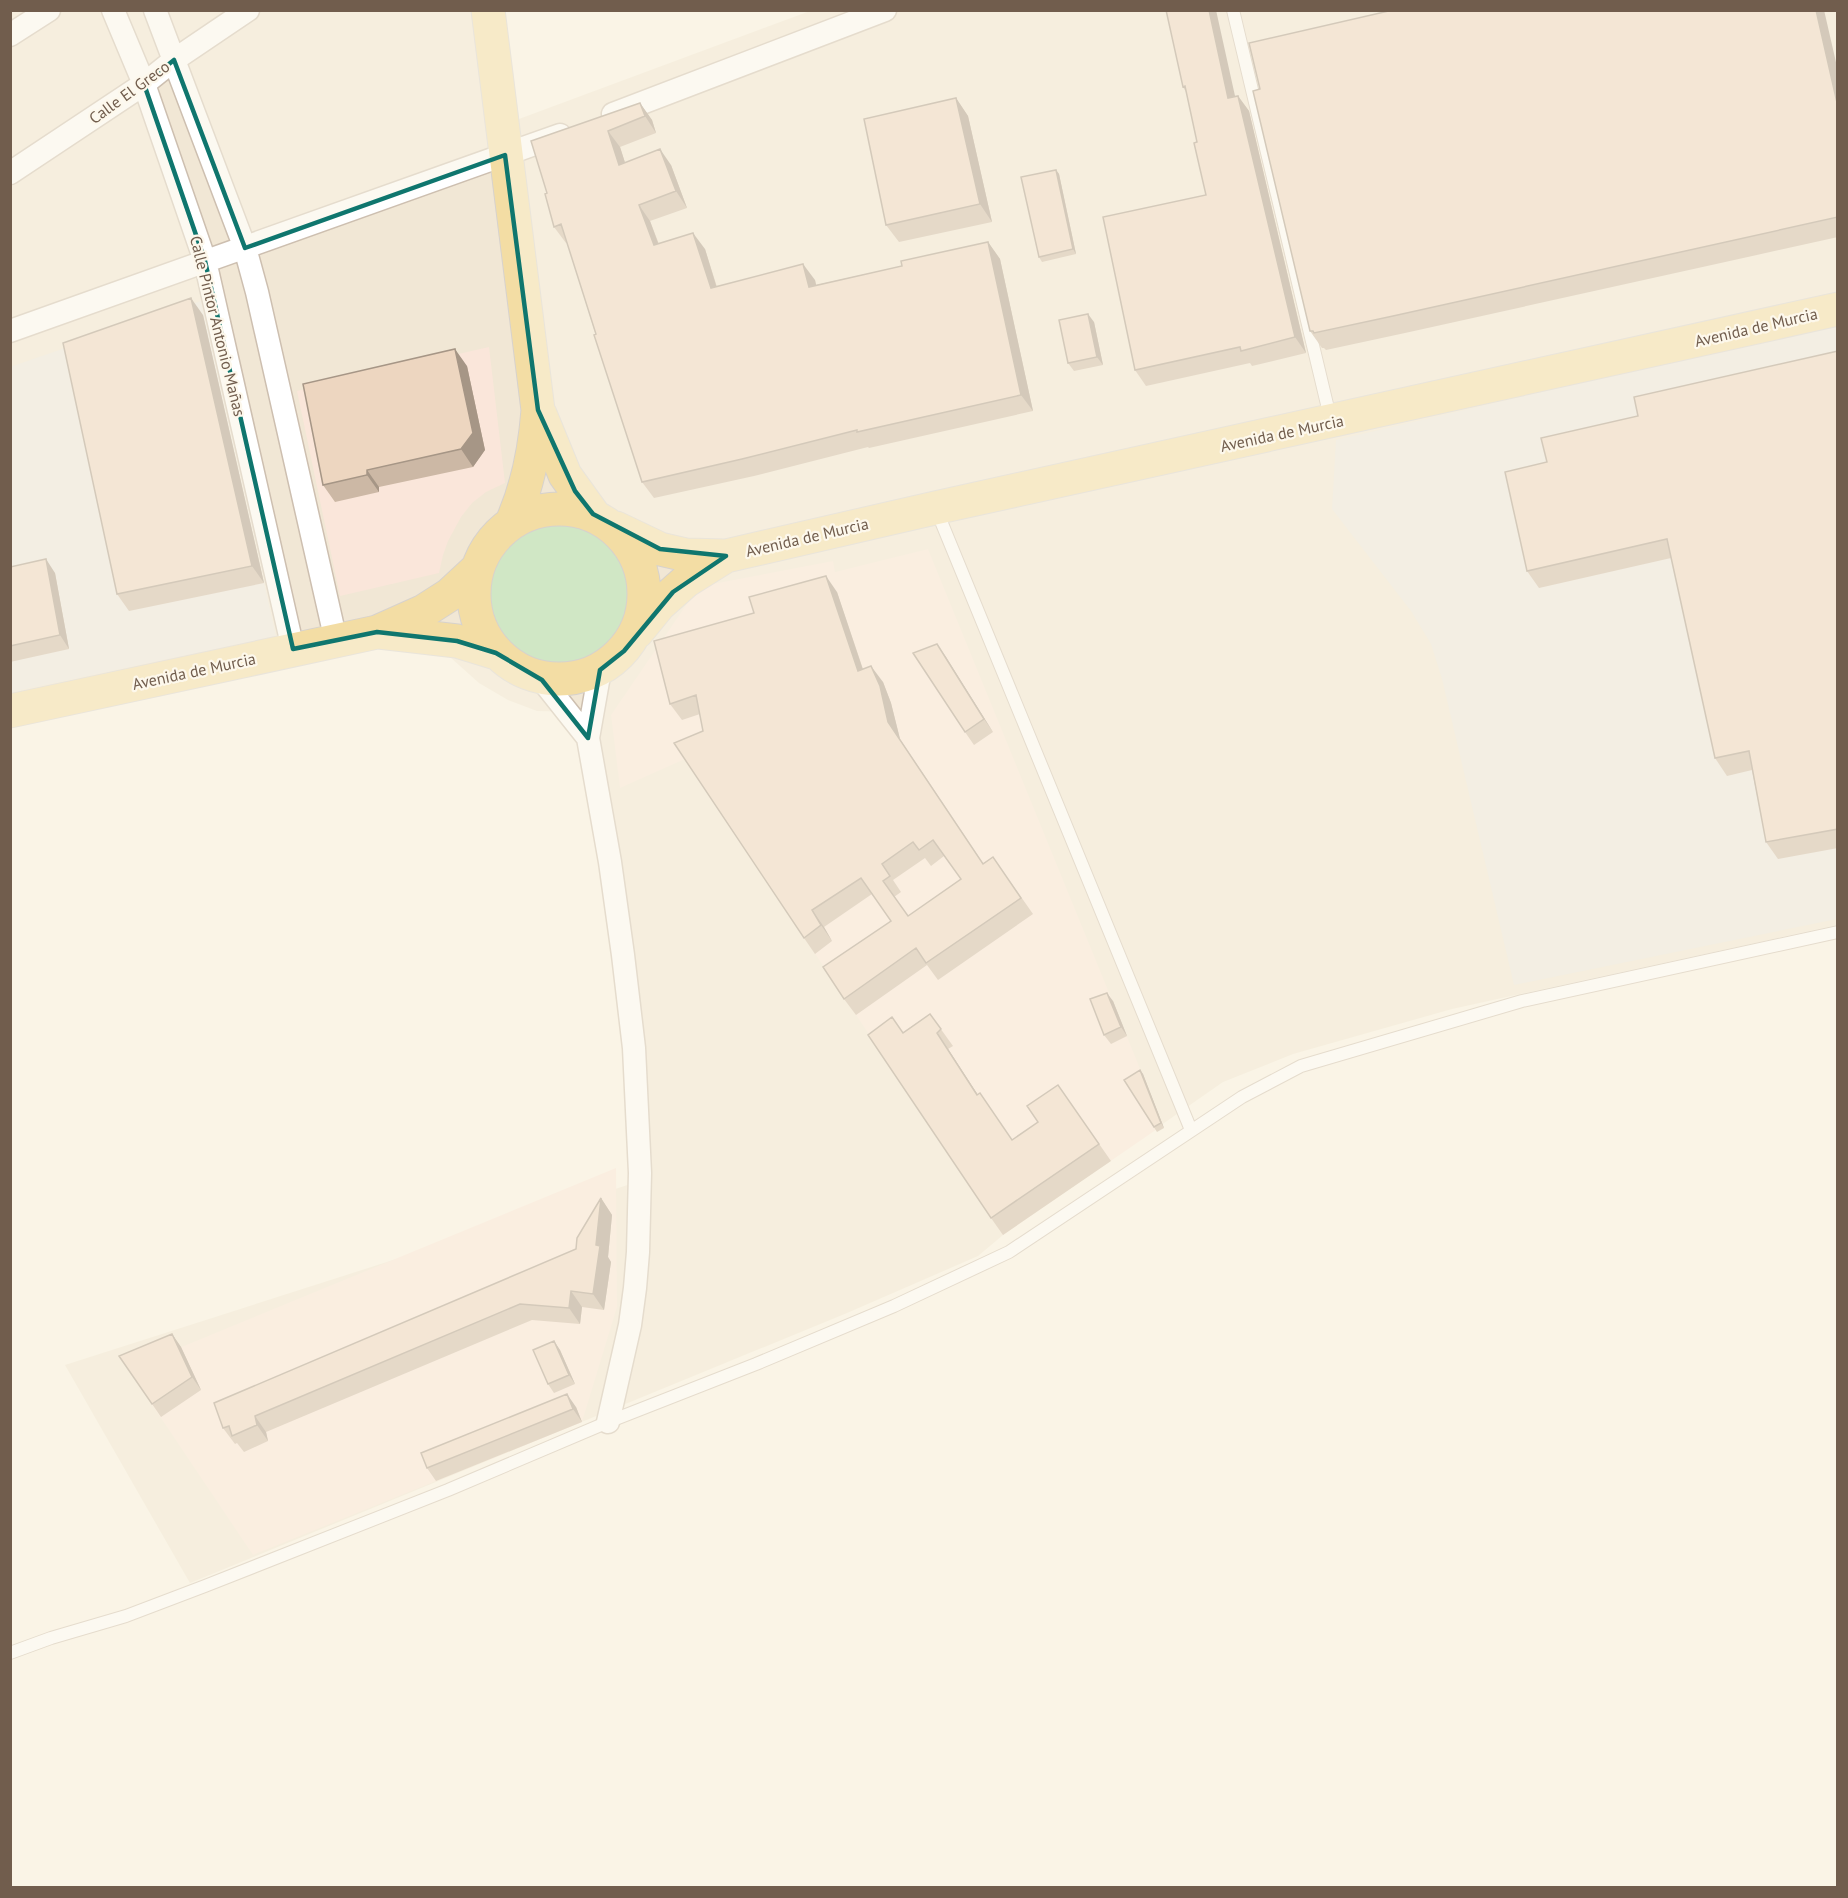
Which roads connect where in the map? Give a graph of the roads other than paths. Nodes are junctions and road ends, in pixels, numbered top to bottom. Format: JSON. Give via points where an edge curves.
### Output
{"nodes":[{"id":1,"x":49,"y":10,"type":"edge"},
{"id":2,"x":113,"y":10,"type":"edge"},
{"id":3,"x":155,"y":10,"type":"edge"},
{"id":4,"x":248,"y":10,"type":"edge"},
{"id":5,"x":488,"y":10,"type":"edge"},
{"id":6,"x":885,"y":10,"type":"edge"},
{"id":7,"x":1233,"y":10,"type":"edge"},
{"id":8,"x":10,"y":35,"type":"edge"},
{"id":9,"x":174,"y":60,"type":"junction"},
{"id":10,"x":144,"y":84,"type":"junction"},
{"id":11,"x":505,"y":155,"type":"junction"},
{"id":12,"x":10,"y":173,"type":"edge"},
{"id":13,"x":245,"y":248,"type":"junction"},
{"id":14,"x":205,"y":261,"type":"junction"},
{"id":15,"x":1838,"y":309,"type":"edge"},
{"id":16,"x":10,"y":331,"type":"edge"},
{"id":17,"x":538,"y":410,"type":"junction"},
{"id":18,"x":1332,"y":422,"type":"junction"},
{"id":19,"x":935,"y":508,"type":"junction"},
{"id":20,"x":604,"y":521,"type":"junction"},
{"id":21,"x":512,"y":522,"type":"junction"},
{"id":22,"x":726,"y":556,"type":"junction"},
{"id":23,"x":477,"y":569,"type":"junction"},
{"id":24,"x":377,"y":632,"type":"junction"},
{"id":25,"x":634,"y":636,"type":"junction"},
{"id":26,"x":336,"y":641,"type":"junction"},
{"id":27,"x":294,"y":649,"type":"junction"},
{"id":28,"x":496,"y":653,"type":"junction"},
{"id":29,"x":600,"y":670,"type":"junction"},
{"id":30,"x":542,"y":680,"type":"junction"},
{"id":31,"x":10,"y":711,"type":"edge"},
{"id":32,"x":588,"y":738,"type":"junction"},
{"id":33,"x":1838,"y":932,"type":"edge"},
{"id":34,"x":1191,"y":1130,"type":"junction"},
{"id":35,"x":608,"y":1422,"type":"junction"},
{"id":36,"x":10,"y":1653,"type":"edge"}],
"edges":[{"from":1,"to":8,"type":"street"},
{"from":2,"to":10,"type":"street","name":"Calle Pintor Antonio Mañas"},
{"from":3,"to":9,"type":"street"},
{"from":4,"to":9,"type":"street","name":"Calle El Greco"},
{"from":5,"to":11,"type":"main road"},
{"from":6,"to":11,"type":"street"},
{"from":7,"to":18,"type":"lane"},
{"from":9,"to":10,"type":"street","name":"Calle El Greco"},
{"from":9,"to":13,"type":"street"},
{"from":10,"to":12,"type":"street","name":"Calle El Greco"},
{"from":10,"to":14,"type":"street","name":"Calle Pintor Antonio Mañas"},
{"from":11,"to":13,"type":"street"},
{"from":11,"to":17,"type":"main road"},
{"from":13,"to":14,"type":"street"},
{"from":13,"to":26,"type":"street"},
{"from":14,"to":16,"type":"street"},
{"from":14,"to":27,"type":"street","name":"Calle Pintor Antonio Mañas"},
{"from":15,"to":18,"type":"main road","name":"Avenida de Murcia"},
{"from":17,"to":20,"type":"main road","via":[[565,475]]},
{"from":17,"to":21,"type":"main road","via":[[531,465]]},
{"from":18,"to":19,"type":"main road","name":"Avenida de Murcia"},
{"from":19,"to":22,"type":"main road","name":"Avenida de Murcia"},
{"from":19,"to":34,"type":"lane"},
{"from":20,"to":21,"type":"main road","via":[[565,508],[537,511]]},
{"from":20,"to":22,"type":"main road","name":"Avenida de Murcia","via":[[660,549],[686,555]]},
{"from":20,"to":25,"type":"main road","via":[[634,551],[644,579],[644,608]]},
{"from":21,"to":23,"type":"main road","via":[[496,535]]},
{"from":22,"to":25,"type":"main road","name":"Avenida de Murcia","via":[[673,592]]},
{"from":23,"to":24,"type":"main road","name":"Avenida de Murcia","via":[[424,611]]},
{"from":23,"to":28,"type":"main road","via":[[473,599],[480,628]]},
{"from":24,"to":26,"type":"main road","name":"Avenida de Murcia"},
{"from":24,"to":28,"type":"main road","name":"Avenida de Murcia","via":[[457,641]]},
{"from":25,"to":29,"type":"main road","via":[[624,651]]},
{"from":26,"to":27,"type":"main road","name":"Avenida de Murcia"},
{"from":27,"to":31,"type":"main road","name":"Avenida de Murcia"},
{"from":28,"to":30,"type":"main road"},
{"from":29,"to":30,"type":"main road","via":[[575,678]]},
{"from":29,"to":32,"type":"street"},
{"from":30,"to":32,"type":"street"},
{"from":32,"to":35,"type":"street","via":[[624,955],[634,1048],[640,1173],[635,1288]]},
{"from":33,"to":34,"type":"lane","via":[[1522,1001],[1301,1066]]},
{"from":34,"to":35,"type":"lane","via":[[1009,1252],[894,1306]]},
{"from":35,"to":36,"type":"lane","via":[[205,1586]]}]}
